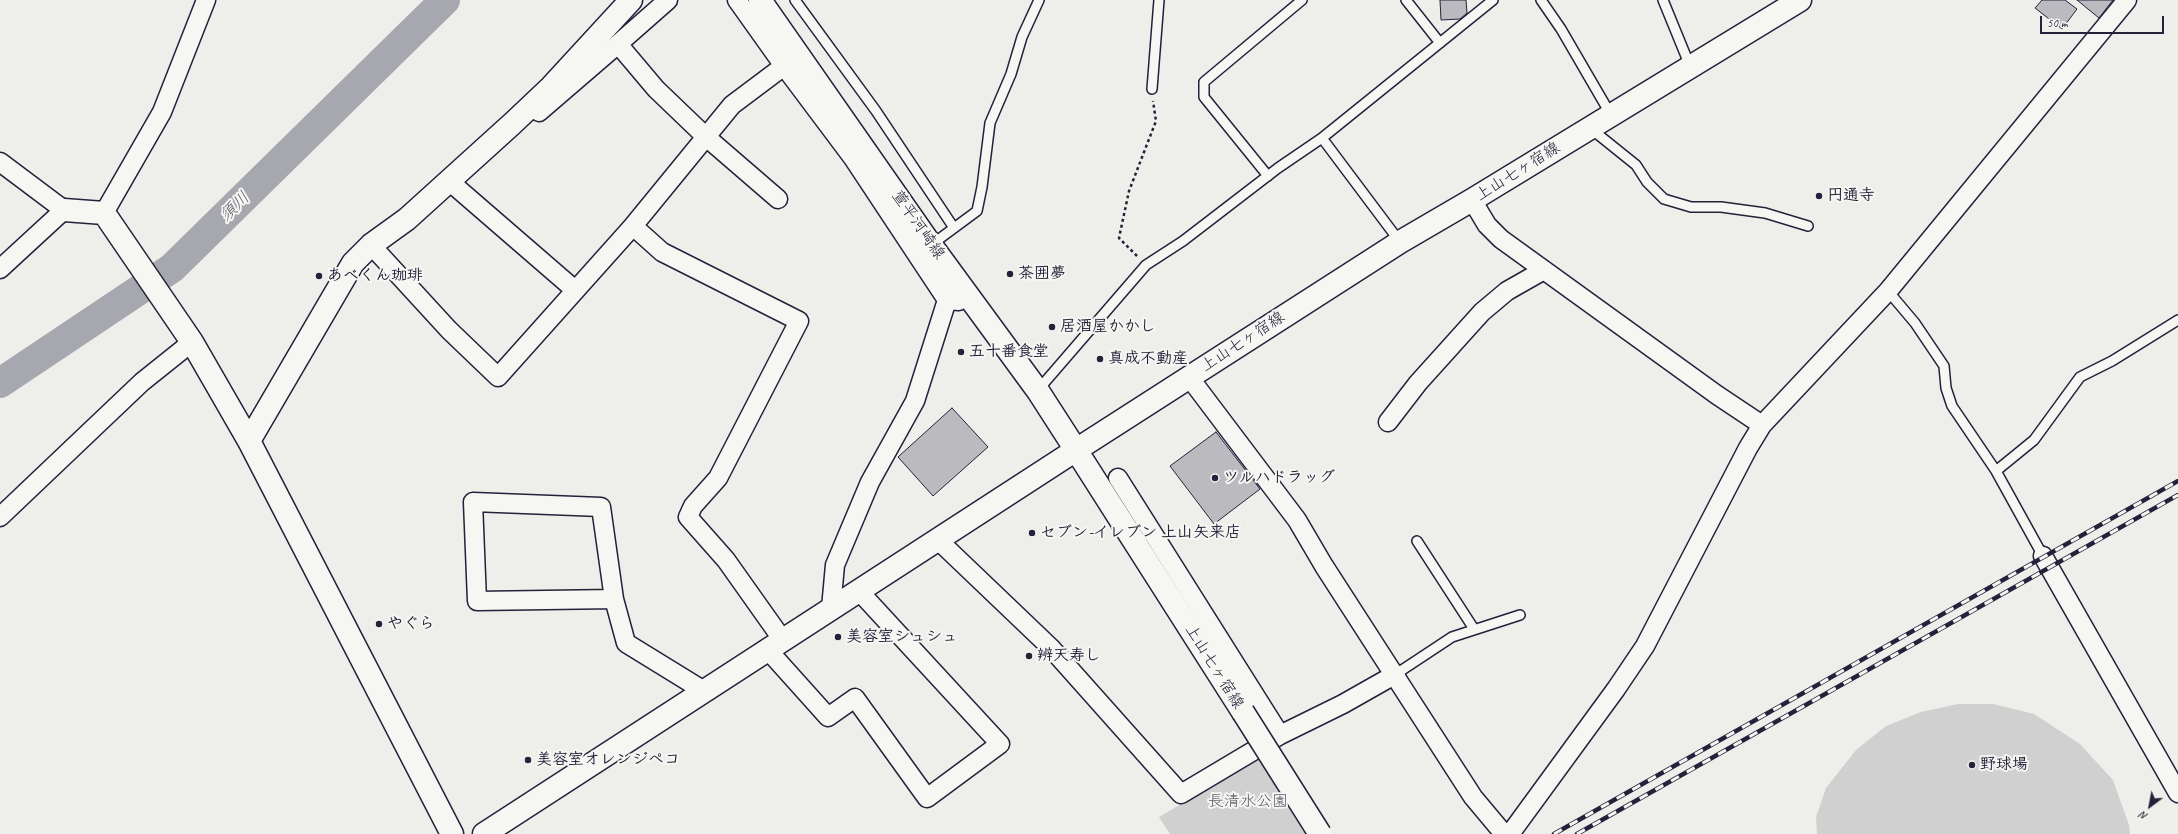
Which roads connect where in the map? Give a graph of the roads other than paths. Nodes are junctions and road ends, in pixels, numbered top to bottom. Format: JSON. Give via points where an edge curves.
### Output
{"nodes":[{"id":1,"x":206,"y":0,"type":"edge"},
{"id":2,"x":632,"y":0,"type":"edge"},
{"id":3,"x":668,"y":0,"type":"edge"},
{"id":4,"x":738,"y":0,"type":"edge"},
{"id":5,"x":760,"y":0,"type":"edge"},
{"id":6,"x":796,"y":0,"type":"edge"},
{"id":7,"x":1039,"y":0,"type":"edge"},
{"id":8,"x":1159,"y":0,"type":"edge"},
{"id":9,"x":1302,"y":0,"type":"edge"},
{"id":10,"x":1406,"y":0,"type":"edge"},
{"id":11,"x":1493,"y":0,"type":"edge"},
{"id":12,"x":1541,"y":0,"type":"edge"},
{"id":13,"x":1663,"y":0,"type":"edge"},
{"id":14,"x":1800,"y":0,"type":"edge"},
{"id":15,"x":2127,"y":0,"type":"edge"},
{"id":16,"x":1440,"y":43,"type":"junction"},
{"id":17,"x":618,"y":44,"type":"junction"},
{"id":18,"x":784,"y":66,"type":"junction"},
{"id":19,"x":1690,"y":66,"type":"junction"},
{"id":20,"x":1152,"y":89,"type":"road end"},
{"id":21,"x":1611,"y":115,"type":"junction"},
{"id":22,"x":1590,"y":127,"type":"junction"},
{"id":23,"x":502,"y":133,"type":"junction"},
{"id":24,"x":705,"y":136,"type":"junction"},
{"id":25,"x":1322,"y":138,"type":"junction"},
{"id":26,"x":0,"y":162,"type":"edge"},
{"id":27,"x":1268,"y":176,"type":"junction"},
{"id":28,"x":449,"y":181,"type":"junction"},
{"id":29,"x":778,"y":199,"type":"dead end"},
{"id":30,"x":1472,"y":200,"type":"junction"},
{"id":31,"x":64,"y":210,"type":"junction"},
{"id":32,"x":104,"y":213,"type":"junction"},
{"id":33,"x":633,"y":226,"type":"junction"},
{"id":34,"x":1808,"y":226,"type":"dead end"},
{"id":35,"x":954,"y":228,"type":"junction"},
{"id":36,"x":1400,"y":242,"type":"junction"},
{"id":37,"x":371,"y":245,"type":"junction"},
{"id":38,"x":931,"y":245,"type":"junction"},
{"id":39,"x":0,"y":269,"type":"edge"},
{"id":40,"x":1544,"y":270,"type":"junction"},
{"id":41,"x":575,"y":290,"type":"junction"},
{"id":42,"x":1888,"y":291,"type":"junction"},
{"id":43,"x":947,"y":300,"type":"junction"},
{"id":44,"x":973,"y":302,"type":"junction"},
{"id":45,"x":2178,"y":320,"type":"edge"},
{"id":46,"x":192,"y":342,"type":"junction"},
{"id":47,"x":1189,"y":376,"type":"junction"},
{"id":48,"x":1038,"y":391,"type":"junction"},
{"id":49,"x":1388,"y":422,"type":"dead end"},
{"id":50,"x":1762,"y":425,"type":"junction"},
{"id":51,"x":249,"y":441,"type":"junction"},
{"id":52,"x":1076,"y":450,"type":"junction"},
{"id":53,"x":1996,"y":471,"type":"junction"},
{"id":54,"x":1118,"y":478,"type":"dead end"},
{"id":55,"x":0,"y":518,"type":"edge"},
{"id":56,"x":938,"y":540,"type":"junction"},
{"id":57,"x":1417,"y":541,"type":"dead end"},
{"id":58,"x":2043,"y":556,"type":"joint"},
{"id":59,"x":858,"y":590,"type":"junction"},
{"id":60,"x":614,"y":599,"type":"junction"},
{"id":61,"x":831,"y":608,"type":"junction"},
{"id":62,"x":1520,"y":615,"type":"dead end"},
{"id":63,"x":1474,"y":629,"type":"junction"},
{"id":64,"x":775,"y":644,"type":"junction"},
{"id":65,"x":1396,"y":674,"type":"junction"},
{"id":66,"x":704,"y":691,"type":"junction"},
{"id":67,"x":1280,"y":735,"type":"junction"},
{"id":68,"x":2178,"y":794,"type":"edge"},
{"id":69,"x":452,"y":834,"type":"edge"},
{"id":70,"x":484,"y":834,"type":"edge"},
{"id":71,"x":1320,"y":834,"type":"edge"},
{"id":72,"x":1504,"y":834,"type":"edge"},
{"id":73,"x":1510,"y":834,"type":"edge"}],
"edges":[{"from":1,"to":32,"type":"street","via":[[162,112]]},
{"from":2,"to":23,"type":"street","via":[[551,87]]},
{"from":3,"to":17,"type":"street"},
{"from":4,"to":18,"type":"street"},
{"from":5,"to":38,"type":"street","name":"萱平河崎線"},
{"from":6,"to":35,"type":"lane","via":[[876,111]]},
{"from":7,"to":35,"type":"lane","via":[[1022,37],[1011,74],[990,123],[982,187],[976,212]]},
{"from":8,"to":20,"type":"lane"},
{"from":9,"to":27,"type":"lane","via":[[1204,82],[1204,97]]},
{"from":10,"to":16,"type":"lane"},
{"from":11,"to":16,"type":"lane"},
{"from":12,"to":21,"type":"lane","via":[[1561,29]]},
{"from":13,"to":19,"type":"lane"},
{"from":14,"to":19,"type":"street","name":"上山七ヶ宿線"},
{"from":15,"to":42,"type":"street"},
{"from":16,"to":25,"type":"lane"},
{"from":17,"to":23,"type":"street","via":[[534,117]]},
{"from":17,"to":24,"type":"street","via":[[656,89]]},
{"from":18,"to":24,"type":"street","via":[[732,105]]},
{"from":18,"to":43,"type":"street","via":[[853,158]]},
{"from":19,"to":21,"type":"street","name":"上山七ヶ宿線"},
{"from":21,"to":22,"type":"street","name":"上山七ヶ宿線"},
{"from":22,"to":30,"type":"street","name":"上山七ヶ宿線"},
{"from":22,"to":34,"type":"lane","via":[[1636,165],[1647,182],[1664,199],[1691,207],[1722,207],[1765,213]]},
{"from":23,"to":28,"type":"street"},
{"from":24,"to":29,"type":"street"},
{"from":24,"to":33,"type":"street"},
{"from":25,"to":27,"type":"lane"},
{"from":25,"to":36,"type":"lane"},
{"from":26,"to":31,"type":"street"},
{"from":27,"to":48,"type":"lane","via":[[1183,241],[1146,265]]},
{"from":28,"to":37,"type":"street","via":[[407,219]]},
{"from":28,"to":41,"type":"street"},
{"from":30,"to":36,"type":"street","name":"上山七ヶ宿線"},
{"from":30,"to":40,"type":"street","via":[[1487,225],[1501,239]]},
{"from":31,"to":32,"type":"street"},
{"from":31,"to":39,"type":"street"},
{"from":32,"to":46,"type":"street"},
{"from":33,"to":41,"type":"street"},
{"from":33,"to":64,"type":"street","via":[[662,252],[799,321],[718,478],[693,506],[688,517],[726,560]]},
{"from":35,"to":38,"type":"lane"},
{"from":36,"to":47,"type":"street","name":"上山七ヶ宿線"},
{"from":37,"to":41,"type":"street","via":[[448,330],[498,378]]},
{"from":37,"to":51,"type":"street","via":[[353,264]]},
{"from":38,"to":44,"type":"street","name":"萱平河崎線"},
{"from":40,"to":49,"type":"street","via":[[1507,291],[1482,312],[1418,383]]},
{"from":40,"to":50,"type":"street"},
{"from":42,"to":50,"type":"street"},
{"from":42,"to":53,"type":"lane","via":[[1915,323],[1944,366],[1946,388],[1952,406]]},
{"from":43,"to":44,"type":"street"},
{"from":43,"to":61,"type":"street","via":[[915,401],[870,482],[835,565]]},
{"from":44,"to":48,"type":"street","name":"萱平河崎線"},
{"from":45,"to":53,"type":"lane","via":[[2112,361],[2080,377],[2034,440]]},
{"from":46,"to":51,"type":"street"},
{"from":46,"to":55,"type":"street","via":[[142,382]]},
{"from":47,"to":52,"type":"street","name":"上山七ヶ宿線"},
{"from":47,"to":65,"type":"street","via":[[1297,520],[1324,566]]},
{"from":48,"to":52,"type":"street","name":"萱平河崎線"},
{"from":50,"to":73,"type":"street","via":[[1645,646]]},
{"from":51,"to":69,"type":"street"},
{"from":52,"to":56,"type":"street"},
{"from":52,"to":71,"type":"street","name":"上山七ヶ宿線","bridge":true},
{"from":53,"to":58,"type":"lane"},
{"from":54,"to":67,"type":"street"},
{"from":56,"to":59,"type":"street"},
{"from":56,"to":67,"type":"street","via":[[1051,648],[1181,794]]},
{"from":57,"to":63,"type":"lane"},
{"from":58,"to":68,"type":"street"},
{"from":59,"to":61,"type":"street"},
{"from":59,"to":64,"type":"street","via":[[1000,744],[927,798],[855,698],[828,717]]},
{"from":60,"to":60,"type":"street","via":[[601,507],[473,502],[477,601]]},
{"from":60,"to":66,"type":"street","via":[[626,643]]},
{"from":61,"to":64,"type":"street"},
{"from":62,"to":63,"type":"lane"},
{"from":63,"to":65,"type":"lane","via":[[1452,637]]},
{"from":64,"to":66,"type":"street"},
{"from":65,"to":67,"type":"street"},
{"from":65,"to":72,"type":"street","via":[[1473,797]]},
{"from":66,"to":70,"type":"street"}]}
